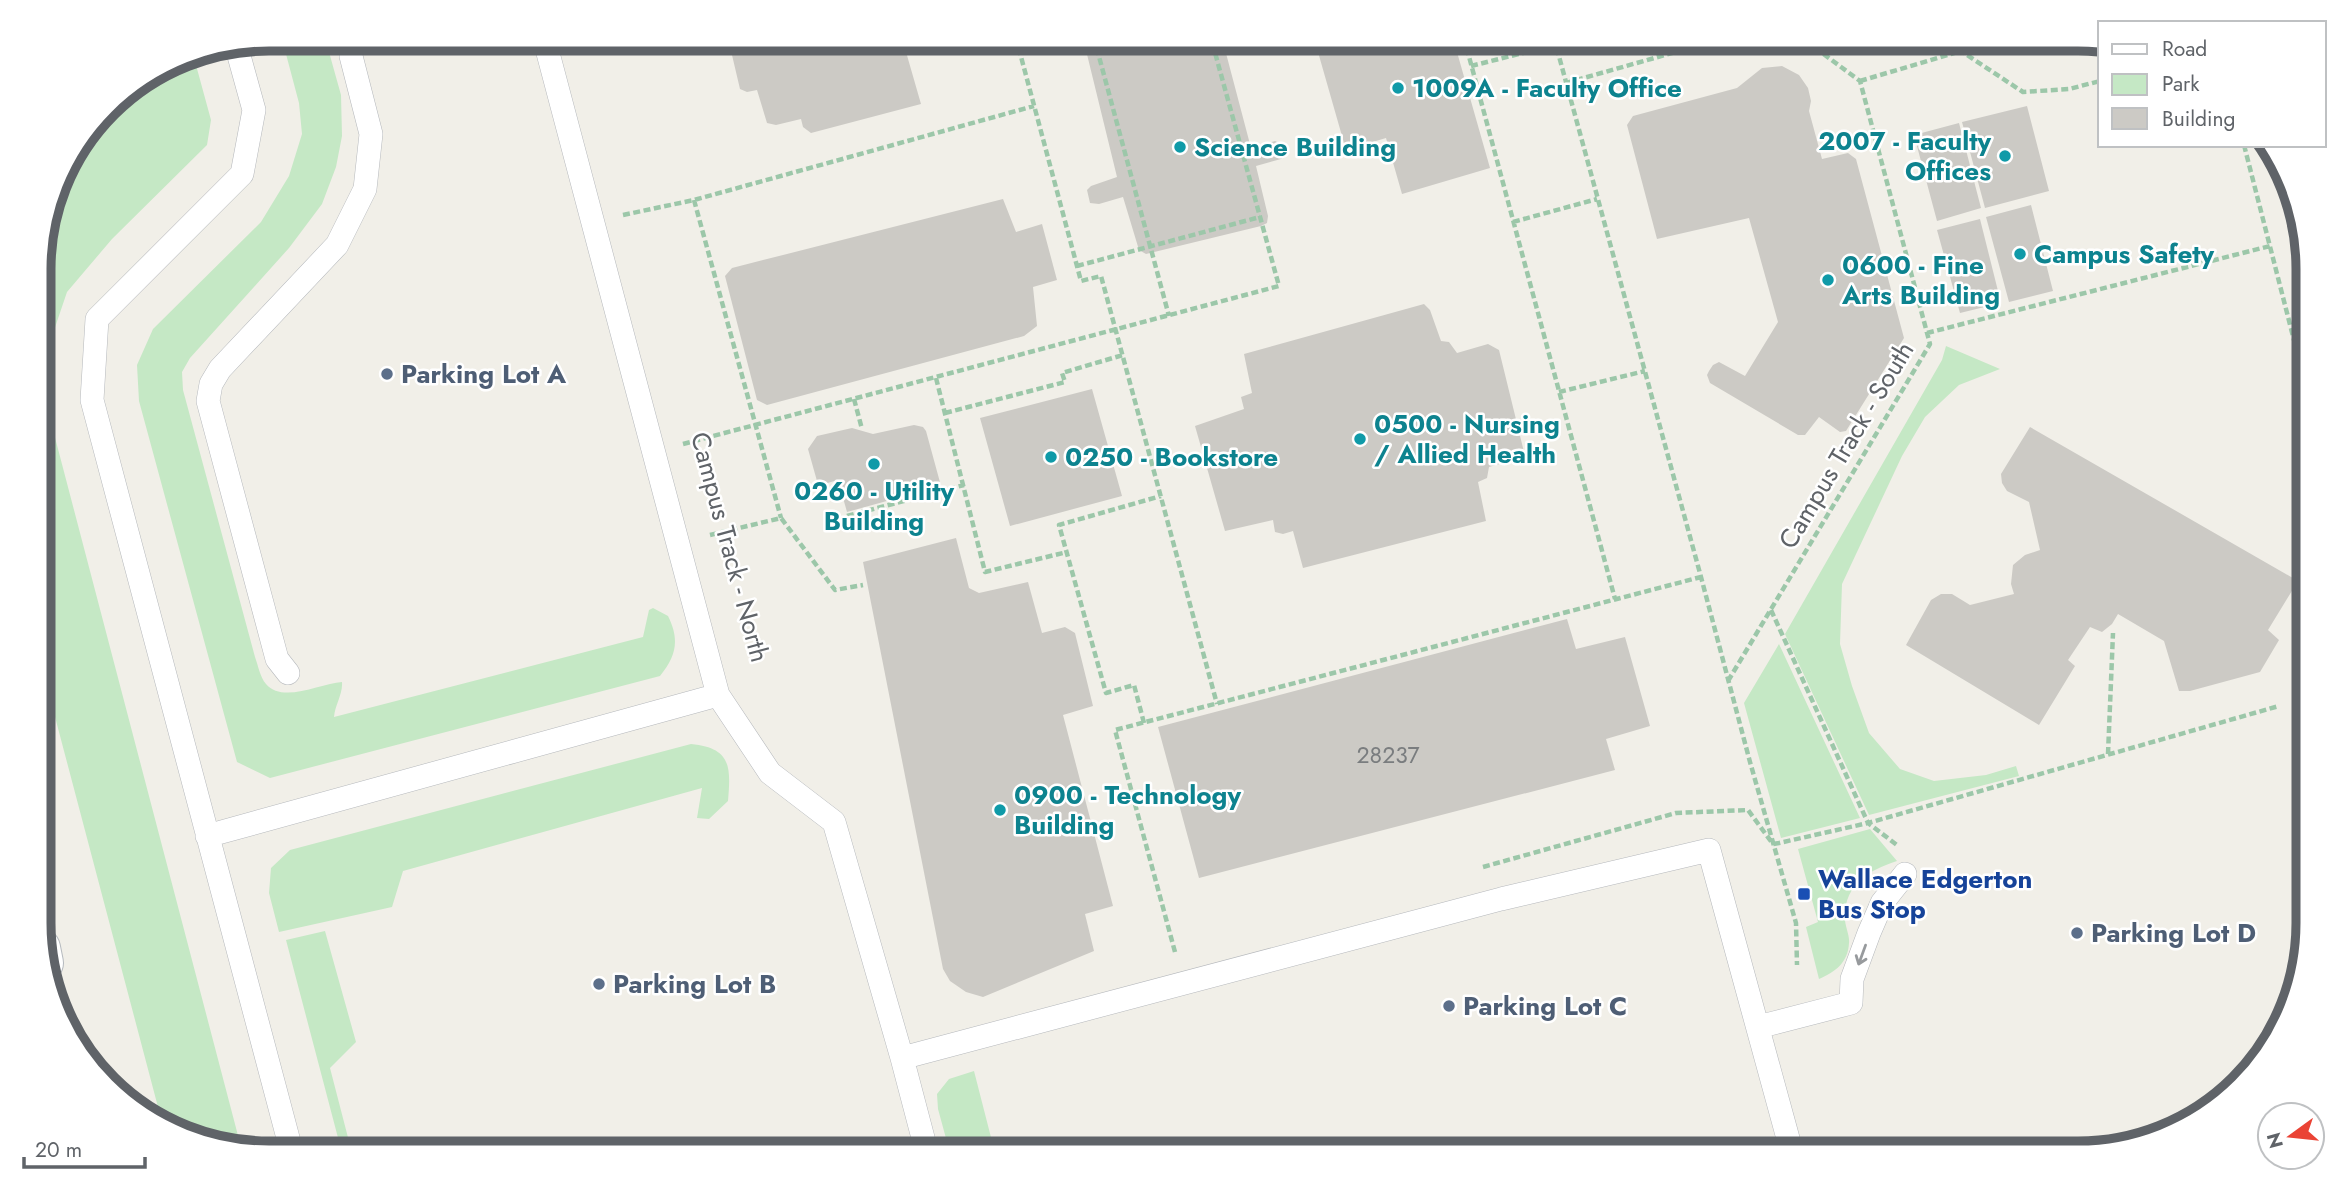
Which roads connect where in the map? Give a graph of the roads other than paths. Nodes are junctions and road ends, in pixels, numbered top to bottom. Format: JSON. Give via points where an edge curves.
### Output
{"nodes":[{"id":1,"x":352,"y":51,"type":"edge"},
{"id":2,"x":547,"y":51,"type":"edge"},
{"id":3,"x":238,"y":53,"type":"edge"},
{"id":4,"x":288,"y":673,"type":"dead end"},
{"id":5,"x":718,"y":695,"type":"junction"},
{"id":6,"x":207,"y":836,"type":"junction"},
{"id":7,"x":1905,"y":863,"type":"road end"},
{"id":8,"x":1758,"y":1027,"type":"junction"},
{"id":9,"x":902,"y":1058,"type":"junction"},
{"id":10,"x":289,"y":1141,"type":"edge"},
{"id":11,"x":924,"y":1141,"type":"edge"},
{"id":12,"x":1789,"y":1141,"type":"edge"}],
"edges":[{"from":1,"to":4,"type":"lane","via":[[371,134],[365,189],[337,245],[220,369],[208,401],[277,659]]},
{"from":2,"to":5,"type":"lane"},
{"from":3,"to":6,"type":"lane","via":[[254,110],[242,174],[97,319],[92,400]]},
{"from":5,"to":6,"type":"lane"},
{"from":5,"to":9,"type":"lane","via":[[770,773],[834,822]]},
{"from":6,"to":10,"type":"lane"},
{"from":7,"to":8,"type":"lane","one_way":true,"via":[[1882,903],[1852,979],[1851,1003]]},
{"from":8,"to":9,"type":"lane","via":[[1709,850],[1501,899]]},
{"from":8,"to":12,"type":"lane"},
{"from":9,"to":11,"type":"lane"}]}
